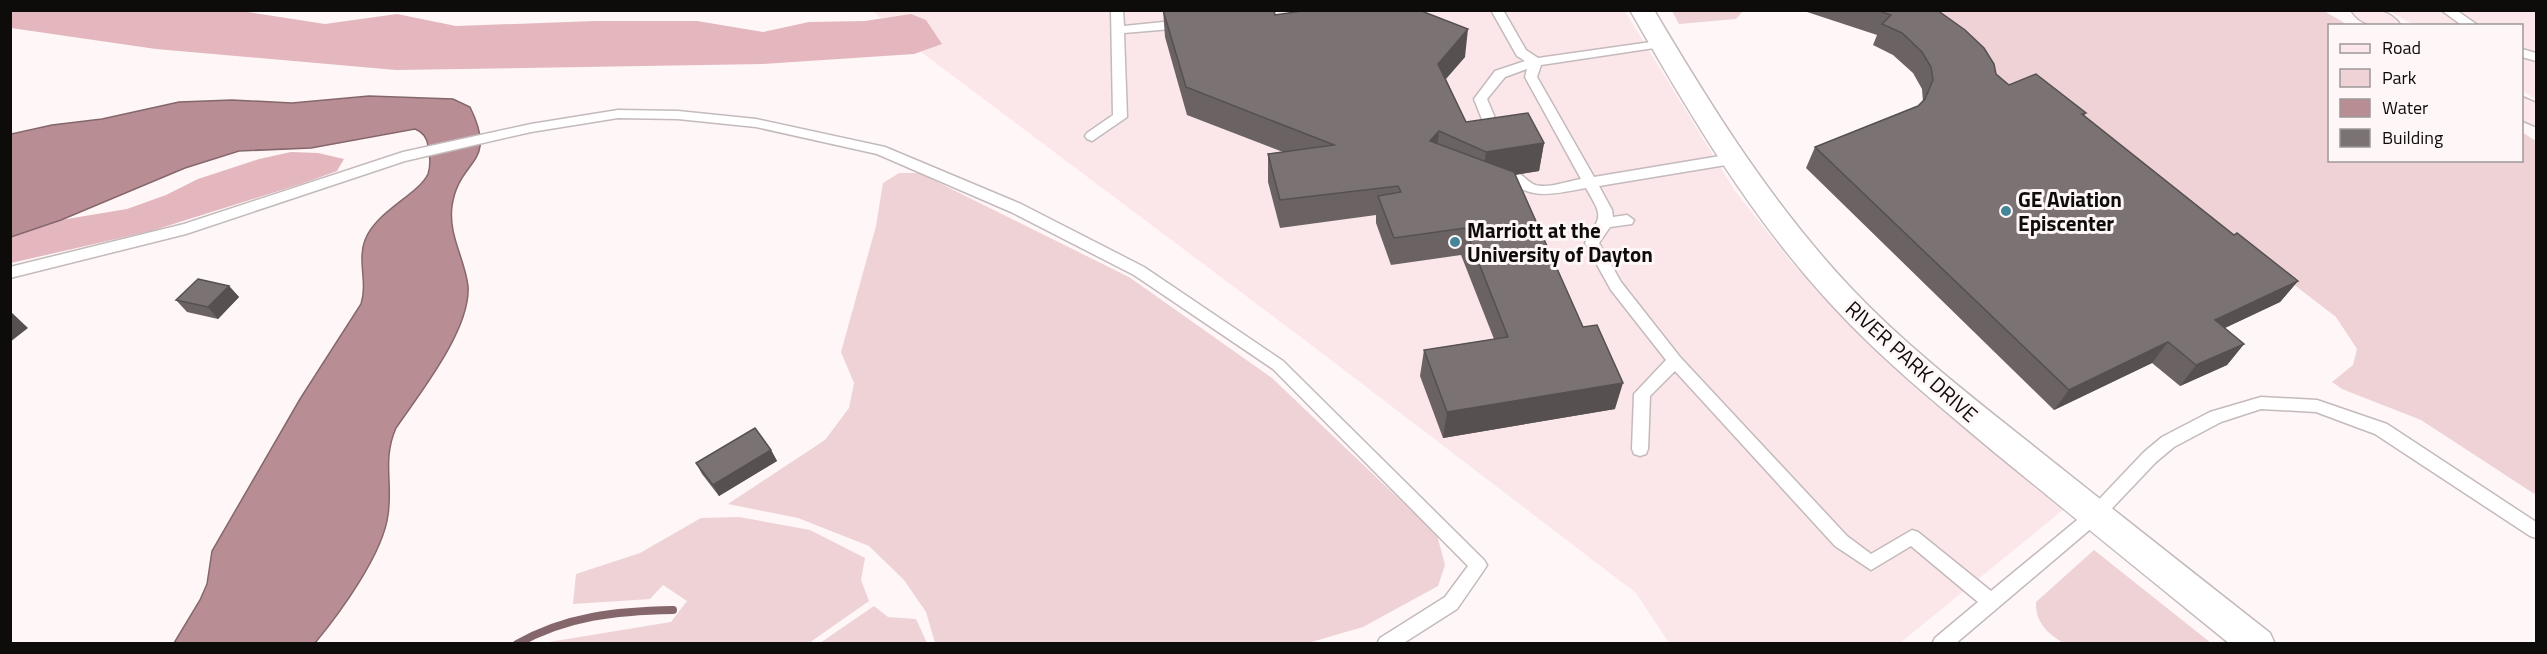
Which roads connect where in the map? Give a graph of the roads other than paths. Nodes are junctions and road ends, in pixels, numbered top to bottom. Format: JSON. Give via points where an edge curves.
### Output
{"nodes":[{"id":1,"x":1117,"y":10,"type":"edge"},
{"id":2,"x":1497,"y":10,"type":"edge"},
{"id":3,"x":1642,"y":10,"type":"edge"},
{"id":4,"x":2364,"y":10,"type":"edge"},
{"id":5,"x":2447,"y":10,"type":"edge"},
{"id":6,"x":1200,"y":23,"type":"edge"},
{"id":7,"x":2385,"y":24,"type":"edge"},
{"id":8,"x":2470,"y":24,"type":"edge"},
{"id":9,"x":1117,"y":30,"type":"junction"},
{"id":10,"x":1661,"y":43,"type":"junction"},
{"id":11,"x":1536,"y":62,"type":"junction"},
{"id":12,"x":2523,"y":108,"type":"edge"},
{"id":13,"x":2536,"y":116,"type":"edge"},
{"id":14,"x":1092,"y":136,"type":"dead end"},
{"id":15,"x":1499,"y":144,"type":"edge"},
{"id":16,"x":1732,"y":159,"type":"junction"},
{"id":17,"x":1513,"y":175,"type":"edge"},
{"id":18,"x":1589,"y":183,"type":"junction"},
{"id":19,"x":1627,"y":220,"type":"dead end"},
{"id":20,"x":1606,"y":223,"type":"junction"},
{"id":21,"x":10,"y":273,"type":"edge"},
{"id":22,"x":1675,"y":361,"type":"junction"},
{"id":23,"x":1640,"y":449,"type":"dead end"},
{"id":24,"x":2094,"y":516,"type":"junction"},
{"id":25,"x":2536,"y":531,"type":"edge"},
{"id":26,"x":1990,"y":602,"type":"junction"},
{"id":27,"x":1386,"y":644,"type":"edge"},
{"id":28,"x":1941,"y":644,"type":"edge"},
{"id":29,"x":2257,"y":644,"type":"edge"}],
"edges":[{"from":1,"to":9,"type":"lane"},
{"from":2,"to":11,"type":"lane","via":[[1521,53]]},
{"from":3,"to":10,"type":"street","name":"RIVER PARK DRIVE"},
{"from":4,"to":7,"type":"main road"},
{"from":5,"to":8,"type":"lane"},
{"from":6,"to":9,"type":"lane"},
{"from":9,"to":14,"type":"lane","via":[[1120,117]]},
{"from":10,"to":11,"type":"lane"},
{"from":10,"to":16,"type":"street","name":"RIVER PARK DRIVE"},
{"from":11,"to":15,"type":"lane","via":[[1500,74],[1480,99]]},
{"from":11,"to":18,"type":"lane","via":[[1531,77]]},
{"from":12,"to":13,"type":"main road"},
{"from":16,"to":18,"type":"lane"},
{"from":16,"to":24,"type":"street","name":"RIVER PARK DRIVE","via":[[1785,232],[1856,313],[1919,371]]},
{"from":17,"to":18,"type":"lane","via":[[1540,191]]},
{"from":18,"to":20,"type":"lane","via":[[1605,210]]},
{"from":19,"to":20,"type":"lane"},
{"from":20,"to":22,"type":"lane","via":[[1592,243],[1616,286]]},
{"from":21,"to":27,"type":"lane","via":[[186,229],[403,157],[502,134],[618,114],[756,123],[880,150],[1016,208],[1139,271],[1278,365],[1478,565],[1451,603]]},
{"from":22,"to":23,"type":"lane","via":[[1642,394]]},
{"from":22,"to":26,"type":"lane","via":[[1840,542],[1871,563],[1912,537]]},
{"from":24,"to":25,"type":"lane","via":[[2168,442],[2216,417],[2261,403],[2317,406],[2381,429]]},
{"from":24,"to":26,"type":"lane"},
{"from":24,"to":29,"type":"street","name":"RIVER PARK DRIVE"},
{"from":26,"to":28,"type":"lane"}]}
